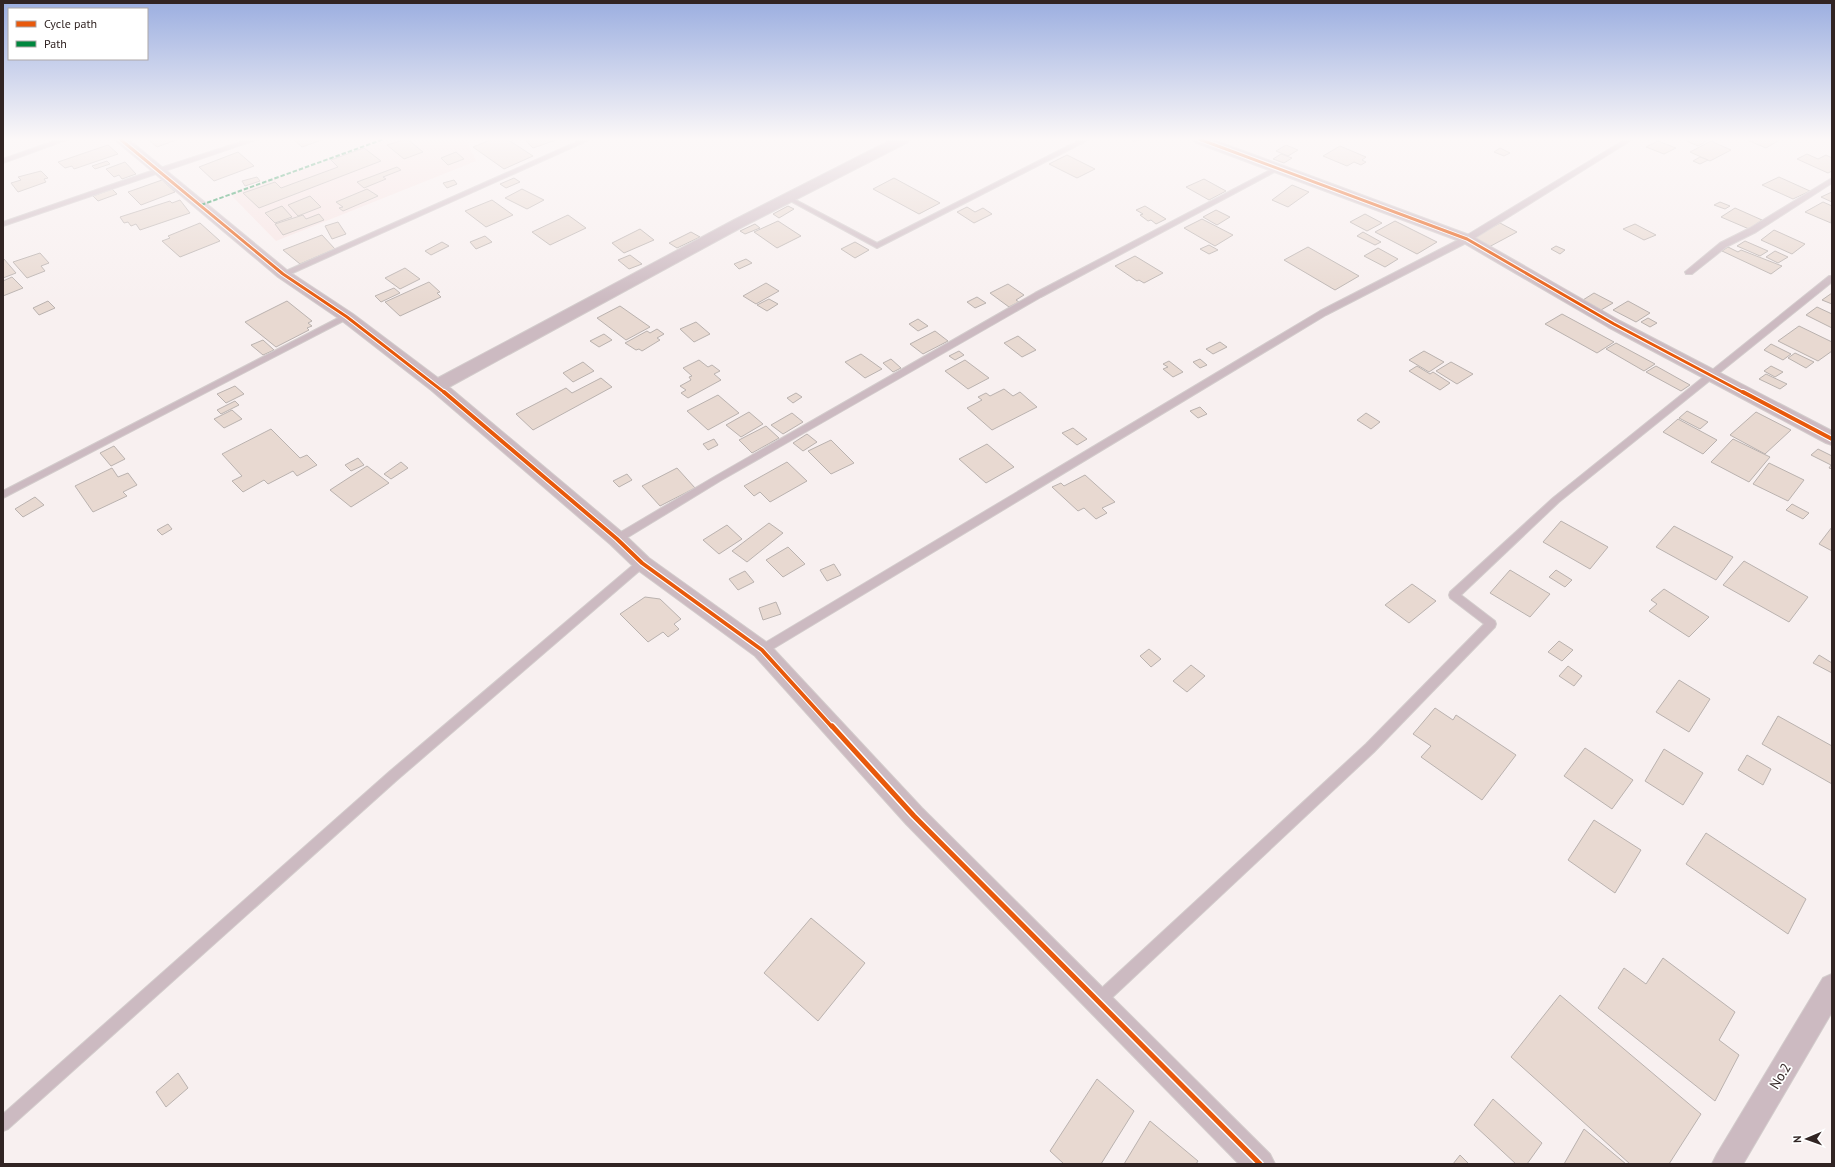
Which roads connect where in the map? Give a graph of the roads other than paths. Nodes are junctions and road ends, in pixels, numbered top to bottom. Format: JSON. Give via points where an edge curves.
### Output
{"nodes":[{"id":1,"x":91,"y":193,"type":"edge"},
{"id":2,"x":187,"y":193,"type":"edge"},
{"id":3,"x":463,"y":193,"type":"edge"},
{"id":4,"x":797,"y":193,"type":"edge"},
{"id":5,"x":980,"y":193,"type":"edge"},
{"id":6,"x":1230,"y":193,"type":"edge"},
{"id":7,"x":1346,"y":193,"type":"edge"},
{"id":8,"x":1541,"y":193,"type":"edge"},
{"id":9,"x":1811,"y":193,"type":"edge"},
{"id":10,"x":788,"y":198,"type":"junction"},
{"id":11,"x":3,"y":224,"type":"edge"},
{"id":12,"x":1467,"y":239,"type":"junction"},
{"id":13,"x":1690,"y":272,"type":"dead end"},
{"id":14,"x":283,"y":274,"type":"junction"},
{"id":15,"x":1832,"y":278,"type":"edge"},
{"id":16,"x":348,"y":317,"type":"junction"},
{"id":17,"x":1710,"y":376,"type":"junction"},
{"id":18,"x":437,"y":386,"type":"junction"},
{"id":19,"x":1832,"y":439,"type":"edge"},
{"id":20,"x":3,"y":495,"type":"edge"},
{"id":21,"x":617,"y":539,"type":"junction"},
{"id":22,"x":642,"y":563,"type":"junction"},
{"id":23,"x":762,"y":650,"type":"junction"},
{"id":24,"x":1832,"y":987,"type":"edge"},
{"id":25,"x":1098,"y":1002,"type":"junction"},
{"id":26,"x":3,"y":1124,"type":"edge"},
{"id":27,"x":1260,"y":1164,"type":"edge"},
{"id":28,"x":1727,"y":1164,"type":"edge"}],
"edges":[{"from":1,"to":11,"type":"lane"},
{"from":2,"to":14,"type":"street"},
{"from":3,"to":14,"type":"lane"},
{"from":4,"to":10,"type":"street"},
{"from":5,"to":10,"type":"lane","via":[[877,246]]},
{"from":6,"to":21,"type":"lane","via":[[1038,295]]},
{"from":7,"to":12,"type":"street"},
{"from":8,"to":12,"type":"lane"},
{"from":9,"to":13,"type":"lane","via":[[1753,230],[1723,245]]},
{"from":10,"to":18,"type":"street"},
{"from":12,"to":17,"type":"street"},
{"from":12,"to":23,"type":"lane","via":[[1323,313]]},
{"from":14,"to":16,"type":"street"},
{"from":15,"to":17,"type":"lane"},
{"from":16,"to":18,"type":"street"},
{"from":16,"to":20,"type":"lane"},
{"from":17,"to":19,"type":"street"},
{"from":17,"to":25,"type":"lane","via":[[1556,500],[1454,595],[1490,624],[1370,748]]},
{"from":18,"to":21,"type":"street"},
{"from":21,"to":22,"type":"street"},
{"from":22,"to":23,"type":"street"},
{"from":22,"to":26,"type":"lane","via":[[393,776]]},
{"from":23,"to":25,"type":"street","via":[[914,816]]},
{"from":24,"to":28,"type":"street","name":"No.2"},
{"from":25,"to":27,"type":"street"}]}
